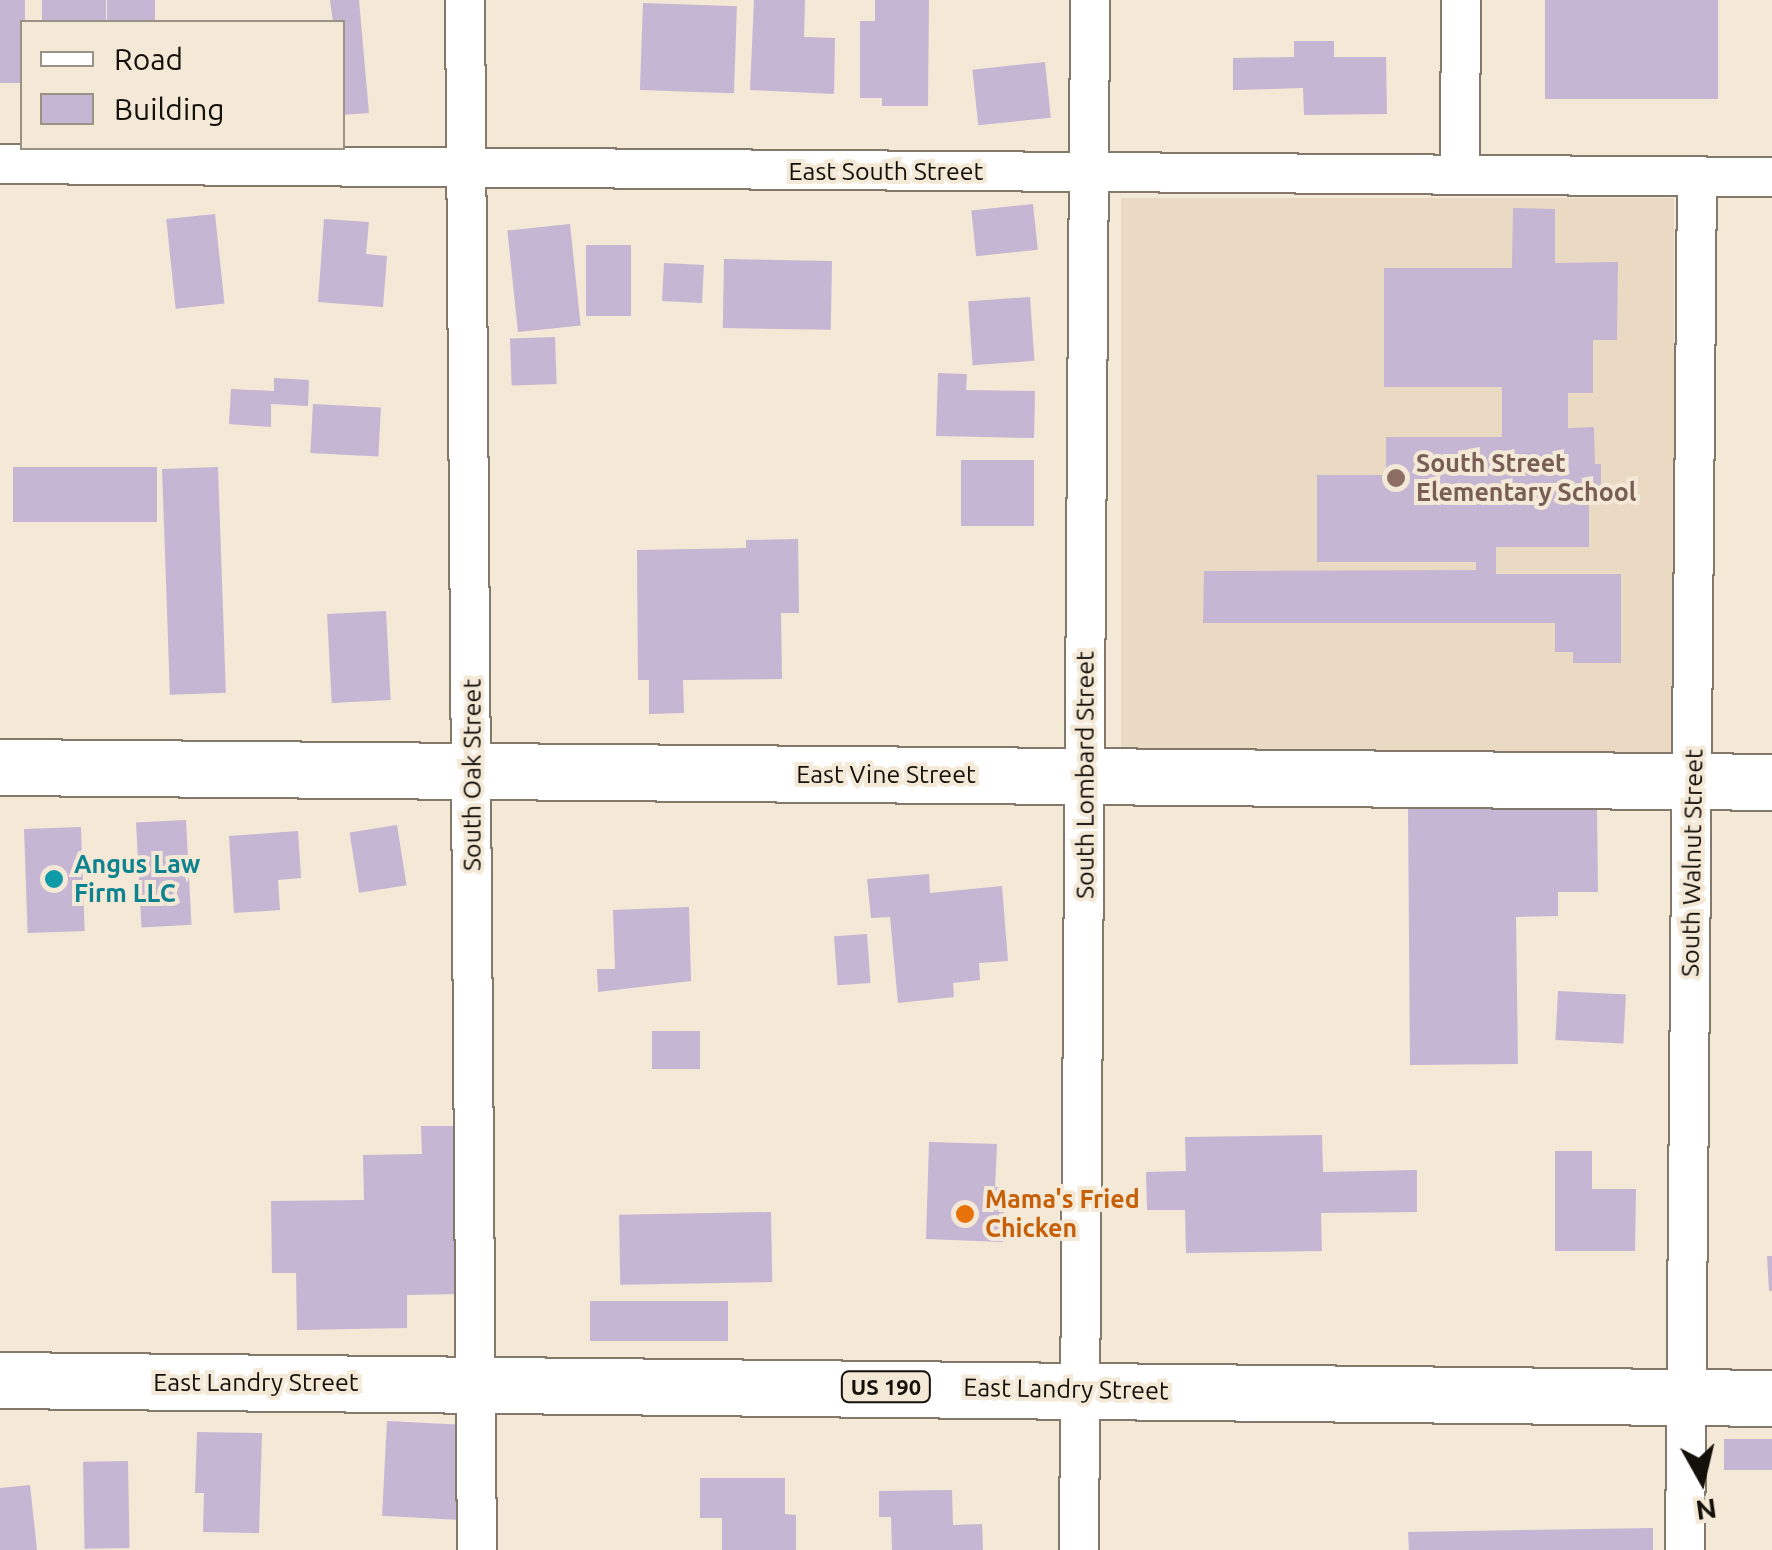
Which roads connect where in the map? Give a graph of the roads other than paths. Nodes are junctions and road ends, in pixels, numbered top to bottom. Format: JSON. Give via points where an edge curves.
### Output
{"nodes":[{"id":1,"x":465,"y":0,"type":"edge"},
{"id":2,"x":1090,"y":0,"type":"edge"},
{"id":3,"x":1461,"y":0,"type":"edge"},
{"id":4,"x":0,"y":164,"type":"edge"},
{"id":5,"x":467,"y":169,"type":"junction"},
{"id":6,"x":1088,"y":172,"type":"junction"},
{"id":7,"x":1460,"y":173,"type":"junction"},
{"id":8,"x":1697,"y":176,"type":"junction"},
{"id":9,"x":1772,"y":177,"type":"edge"},
{"id":10,"x":0,"y":767,"type":"edge"},
{"id":11,"x":472,"y":771,"type":"junction"},
{"id":12,"x":1085,"y":775,"type":"junction"},
{"id":13,"x":1693,"y":782,"type":"junction"},
{"id":14,"x":1772,"y":782,"type":"edge"},
{"id":15,"x":0,"y":1380,"type":"edge"},
{"id":16,"x":479,"y":1383,"type":"junction"},
{"id":17,"x":1080,"y":1390,"type":"junction"},
{"id":18,"x":1686,"y":1396,"type":"junction"},
{"id":19,"x":1772,"y":1398,"type":"edge"},
{"id":20,"x":477,"y":1550,"type":"edge"},
{"id":21,"x":1079,"y":1550,"type":"edge"},
{"id":22,"x":1684,"y":1550,"type":"edge"}],
"edges":[{"from":1,"to":5,"type":"street","name":"South Oak Street"},
{"from":2,"to":6,"type":"street","name":"South Lombard Street"},
{"from":3,"to":7,"type":"street"},
{"from":4,"to":5,"type":"street","name":"East South Street"},
{"from":5,"to":6,"type":"street","name":"East South Street"},
{"from":5,"to":11,"type":"street","name":"South Oak Street"},
{"from":6,"to":7,"type":"street","name":"East South Street"},
{"from":6,"to":12,"type":"street","name":"South Lombard Street"},
{"from":7,"to":8,"type":"street","name":"East South Street"},
{"from":8,"to":9,"type":"street","name":"East South Street"},
{"from":8,"to":13,"type":"street","name":"South Walnut Street"},
{"from":10,"to":11,"type":"highway","name":"East Vine Street"},
{"from":11,"to":12,"type":"highway","name":"East Vine Street"},
{"from":11,"to":16,"type":"street","name":"South Oak Street"},
{"from":12,"to":13,"type":"highway","name":"East Vine Street"},
{"from":12,"to":17,"type":"street","name":"South Lombard Street"},
{"from":13,"to":14,"type":"highway","name":"East Vine Street"},
{"from":13,"to":18,"type":"street","name":"South Walnut Street"},
{"from":15,"to":16,"type":"highway","name":"East Landry Street","number":"US 190"},
{"from":16,"to":17,"type":"highway","name":"East Landry Street","number":"US 190"},
{"from":16,"to":20,"type":"street","name":"South Oak Street"},
{"from":17,"to":18,"type":"highway","name":"East Landry Street","number":"US 190"},
{"from":17,"to":21,"type":"street","name":"South Lombard Street"},
{"from":18,"to":19,"type":"highway","name":"East Landry Street","number":"US 190"},
{"from":18,"to":22,"type":"street","name":"South Walnut Street"}]}
